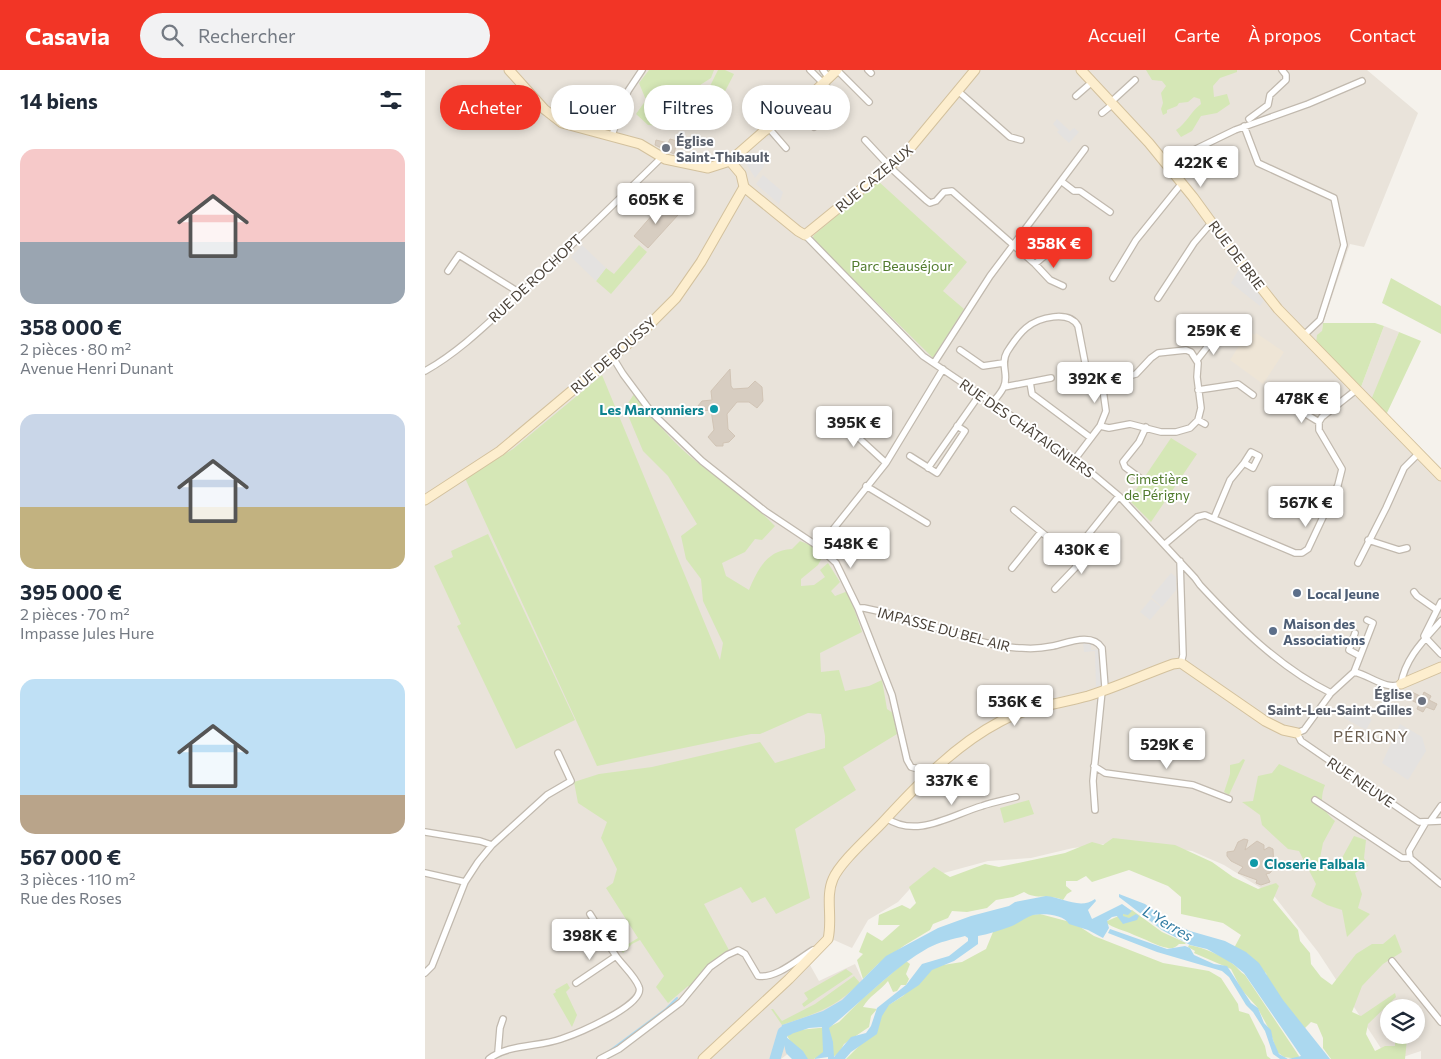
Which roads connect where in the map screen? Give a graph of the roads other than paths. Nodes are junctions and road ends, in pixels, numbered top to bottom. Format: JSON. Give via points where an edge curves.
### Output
{"nodes":[{"id":1,"x":509,"y":70,"type":"edge"},
{"id":2,"x":642,"y":70,"type":"edge"},
{"id":3,"x":810,"y":70,"type":"edge"},
{"id":4,"x":837,"y":70,"type":"edge"},
{"id":5,"x":975,"y":70,"type":"edge"},
{"id":6,"x":1282,"y":70,"type":"edge"},
{"id":7,"x":1088,"y":74,"type":"edge"},
{"id":8,"x":825,"y":76,"type":"edge"},
{"id":9,"x":1135,"y":80,"type":"dead end"},
{"id":10,"x":1362,"y":81,"type":"dead end"},
{"id":11,"x":958,"y":91,"type":"junction"},
{"id":12,"x":1077,"y":96,"type":"dead end"},
{"id":13,"x":869,"y":102,"type":"dead end"},
{"id":14,"x":1112,"y":103,"type":"junction"},
{"id":15,"x":1102,"y":113,"type":"dead end"},
{"id":16,"x":1249,"y":119,"type":"dead end"},
{"id":17,"x":1244,"y":126,"type":"junction"},
{"id":18,"x":766,"y":130,"type":"edge"},
{"id":19,"x":770,"y":130,"type":"edge"},
{"id":20,"x":612,"y":135,"type":"junction"},
{"id":21,"x":865,"y":140,"type":"dead end"},
{"id":22,"x":1021,"y":140,"type":"dead end"},
{"id":23,"x":786,"y":148,"type":"dead end"},
{"id":24,"x":1085,"y":149,"type":"dead end"},
{"id":25,"x":661,"y":158,"type":"junction"},
{"id":26,"x":730,"y":161,"type":"junction"},
{"id":27,"x":1165,"y":164,"type":"junction"},
{"id":28,"x":890,"y":167,"type":"junction"},
{"id":29,"x":1061,"y":181,"type":"junction"},
{"id":30,"x":1181,"y":183,"type":"junction"},
{"id":31,"x":744,"y":187,"type":"junction"},
{"id":32,"x":1110,"y":212,"type":"dead end"},
{"id":33,"x":1212,"y":222,"type":"junction"},
{"id":34,"x":805,"y":235,"type":"junction"},
{"id":35,"x":1063,"y":244,"type":"dead end"},
{"id":36,"x":1013,"y":245,"type":"junction"},
{"id":37,"x":1035,"y":264,"type":"junction"},
{"id":38,"x":448,"y":271,"type":"dead end"},
{"id":39,"x":1113,"y":278,"type":"dead end"},
{"id":40,"x":1063,"y":286,"type":"dead end"},
{"id":41,"x":520,"y":293,"type":"junction"},
{"id":42,"x":1158,"y":298,"type":"dead end"},
{"id":43,"x":1215,"y":336,"type":"dead end"},
{"id":44,"x":1303,"y":336,"type":"junction"},
{"id":45,"x":960,"y":350,"type":"dead end"},
{"id":46,"x":612,"y":356,"type":"junction"},
{"id":47,"x":1197,"y":360,"type":"junction"},
{"id":48,"x":934,"y":363,"type":"junction"},
{"id":49,"x":1003,"y":363,"type":"junction"},
{"id":50,"x":943,"y":369,"type":"junction"},
{"id":51,"x":425,"y":372,"type":"edge"},
{"id":52,"x":1051,"y":378,"type":"dead end"},
{"id":53,"x":1031,"y":382,"type":"junction"},
{"id":54,"x":1102,"y":383,"type":"junction"},
{"id":55,"x":1004,"y":386,"type":"junction"},
{"id":56,"x":1198,"y":390,"type":"junction"},
{"id":57,"x":1356,"y":390,"type":"junction"},
{"id":58,"x":980,"y":394,"type":"junction"},
{"id":59,"x":1253,"y":395,"type":"dead end"},
{"id":60,"x":993,"y":402,"type":"junction"},
{"id":61,"x":1277,"y":406,"type":"dead end"},
{"id":62,"x":836,"y":417,"type":"dead end"},
{"id":63,"x":1198,"y":420,"type":"junction"},
{"id":64,"x":1319,"y":422,"type":"junction"},
{"id":65,"x":1205,"y":424,"type":"dead end"},
{"id":66,"x":957,"y":426,"type":"junction"},
{"id":67,"x":1100,"y":426,"type":"junction"},
{"id":68,"x":1146,"y":427,"type":"junction"},
{"id":69,"x":1091,"y":438,"type":"junction"},
{"id":70,"x":1419,"y":453,"type":"junction"},
{"id":71,"x":910,"y":456,"type":"dead end"},
{"id":72,"x":1075,"y":459,"type":"junction"},
{"id":73,"x":885,"y":462,"type":"junction"},
{"id":74,"x":1244,"y":463,"type":"dead end"},
{"id":75,"x":928,"y":468,"type":"junction"},
{"id":76,"x":1441,"y":476,"type":"edge"},
{"id":77,"x":1141,"y":479,"type":"dead end"},
{"id":78,"x":866,"y":486,"type":"junction"},
{"id":79,"x":443,"y":488,"type":"junction"},
{"id":80,"x":1119,"y":496,"type":"junction"},
{"id":81,"x":425,"y":500,"type":"edge"},
{"id":82,"x":425,"y":510,"type":"edge"},
{"id":83,"x":1014,"y":510,"type":"dead end"},
{"id":84,"x":1214,"y":518,"type":"junction"},
{"id":85,"x":927,"y":522,"type":"dead end"},
{"id":86,"x":1041,"y":532,"type":"junction"},
{"id":87,"x":1368,"y":540,"type":"junction"},
{"id":88,"x":1165,"y":544,"type":"junction"},
{"id":89,"x":819,"y":547,"type":"junction"},
{"id":90,"x":1407,"y":548,"type":"dead end"},
{"id":91,"x":1071,"y":556,"type":"junction"},
{"id":92,"x":1180,"y":561,"type":"junction"},
{"id":93,"x":1358,"y":563,"type":"dead end"},
{"id":94,"x":1012,"y":568,"type":"dead end"},
{"id":95,"x":1055,"y":590,"type":"dead end"},
{"id":96,"x":1414,"y":592,"type":"dead end"},
{"id":97,"x":1441,"y":602,"type":"edge"},
{"id":98,"x":859,"y":608,"type":"junction"},
{"id":99,"x":1437,"y":610,"type":"junction"},
{"id":100,"x":1367,"y":620,"type":"dead end"},
{"id":101,"x":1441,"y":621,"type":"edge"},
{"id":102,"x":1355,"y":633,"type":"dead end"},
{"id":103,"x":1425,"y":638,"type":"junction"},
{"id":104,"x":1441,"y":654,"type":"edge"},
{"id":105,"x":1360,"y":656,"type":"junction"},
{"id":106,"x":1181,"y":663,"type":"junction"},
{"id":107,"x":1441,"y":667,"type":"edge"},
{"id":108,"x":1354,"y":672,"type":"junction"},
{"id":109,"x":1401,"y":684,"type":"junction"},
{"id":110,"x":1102,"y":691,"type":"junction"},
{"id":111,"x":1331,"y":694,"type":"junction"},
{"id":112,"x":1297,"y":733,"type":"junction"},
{"id":113,"x":558,"y":753,"type":"dead end"},
{"id":114,"x":1094,"y":766,"type":"junction"},
{"id":115,"x":932,"y":772,"type":"junction"},
{"id":116,"x":1016,"y":797,"type":"dead end"},
{"id":117,"x":1229,"y":799,"type":"dead end"},
{"id":118,"x":1315,"y":800,"type":"dead end"},
{"id":119,"x":1441,"y":806,"type":"edge"},
{"id":120,"x":1095,"y":810,"type":"dead end"},
{"id":121,"x":886,"y":818,"type":"junction"},
{"id":122,"x":1428,"y":821,"type":"junction"},
{"id":123,"x":1441,"y":821,"type":"edge"},
{"id":124,"x":425,"y":832,"type":"edge"},
{"id":125,"x":492,"y":845,"type":"junction"},
{"id":126,"x":1410,"y":858,"type":"junction"},
{"id":127,"x":425,"y":873,"type":"edge"},
{"id":128,"x":465,"y":882,"type":"junction"},
{"id":129,"x":1441,"y":884,"type":"edge"},
{"id":130,"x":590,"y":914,"type":"dead end"},
{"id":131,"x":824,"y":944,"type":"junction"},
{"id":132,"x":616,"y":956,"type":"junction"},
{"id":133,"x":1392,"y":961,"type":"dead end"},
{"id":134,"x":425,"y":973,"type":"edge"},
{"id":135,"x":575,"y":983,"type":"dead end"},
{"id":136,"x":503,"y":1019,"type":"dead end"},
{"id":137,"x":1441,"y":1022,"type":"edge"},
{"id":138,"x":498,"y":1052,"type":"junction"},
{"id":139,"x":489,"y":1059,"type":"edge"},
{"id":140,"x":601,"y":1059,"type":"edge"},
{"id":141,"x":703,"y":1059,"type":"edge"}],
"edges":[{"from":1,"to":20,"type":"street","via":[[544,109],[562,123]]},
{"from":2,"to":20,"type":"street","via":[[628,91]]},
{"from":3,"to":8,"type":"street"},
{"from":4,"to":8,"type":"street"},
{"from":4,"to":13,"type":"street"},
{"from":5,"to":11,"type":"street","name":"RUE CAZEAUX"},
{"from":6,"to":16,"type":"street","via":[[1286,80],[1271,95],[1268,105]]},
{"from":7,"to":12,"type":"street"},
{"from":7,"to":14,"type":"street","name":"RUE DE BRIE"},
{"from":9,"to":14,"type":"street"},
{"from":10,"to":17,"type":"street"},
{"from":11,"to":22,"type":"street","via":[[1010,137]]},
{"from":11,"to":28,"type":"street","name":"RUE CAZEAUX","via":[[923,135]]},
{"from":14,"to":15,"type":"street"},
{"from":14,"to":27,"type":"street","name":"RUE DE BRIE"},
{"from":17,"to":27,"type":"street"},
{"from":17,"to":44,"type":"street","via":[[1258,163],[1334,198],[1344,246],[1320,320]]},
{"from":18,"to":26,"type":"street"},
{"from":19,"to":23,"type":"street"},
{"from":20,"to":25,"type":"street","via":[[640,144]]},
{"from":21,"to":28,"type":"street"},
{"from":24,"to":29,"type":"street"},
{"from":25,"to":26,"type":"street","via":[[708,168]]},
{"from":25,"to":41,"type":"street","name":"RUE DE ROCHOPT"},
{"from":26,"to":31,"type":"street","via":[[741,174]]},
{"from":27,"to":30,"type":"street","name":"RUE DE BRIE"},
{"from":28,"to":34,"type":"street","name":"RUE CAZEAUX"},
{"from":28,"to":36,"type":"street","via":[[930,203],[944,192],[952,191]]},
{"from":29,"to":32,"type":"street"},
{"from":29,"to":36,"type":"street"},
{"from":30,"to":33,"type":"street","name":"RUE DE BRIE"},
{"from":30,"to":39,"type":"street","via":[[1136,240]]},
{"from":31,"to":34,"type":"street"},
{"from":31,"to":46,"type":"street","name":"RUE DE BOUSSY","via":[[701,262],[676,298]]},
{"from":33,"to":42,"type":"street","via":[[1194,243]]},
{"from":33,"to":44,"type":"street","name":"RUE DE BRIE","via":[[1253,279]]},
{"from":34,"to":48,"type":"street","name":"RUE DES CHÂTAIGNIERS","via":[[923,356]]},
{"from":35,"to":37,"type":"street"},
{"from":36,"to":37,"type":"street"},
{"from":36,"to":48,"type":"street"},
{"from":37,"to":40,"type":"street","via":[[1050,280]]},
{"from":38,"to":41,"type":"street","via":[[459,255]]},
{"from":41,"to":51,"type":"street","name":"RUE DE ROCHOPT","via":[[452,354]]},
{"from":43,"to":47,"type":"street"},
{"from":44,"to":57,"type":"street","name":"RUE DE BRIE"},
{"from":45,"to":49,"type":"street","via":[[983,366]]},
{"from":46,"to":79,"type":"street","name":"RUE DE BOUSSY","via":[[500,451]]},
{"from":46,"to":89,"type":"street","via":[[653,413],[702,461],[765,511]]},
{"from":47,"to":54,"type":"street","via":[[1186,350],[1158,353],[1136,374]]},
{"from":47,"to":56,"type":"street"},
{"from":48,"to":50,"type":"street","name":"RUE DES CHÂTAIGNIERS"},
{"from":49,"to":54,"type":"street","via":[[1007,352],[1026,328],[1039,321],[1065,316],[1079,326],[1088,378]]},
{"from":49,"to":55,"type":"street"},
{"from":50,"to":58,"type":"street","name":"RUE DES CHÂTAIGNIERS"},
{"from":50,"to":73,"type":"street"},
{"from":52,"to":53,"type":"street"},
{"from":53,"to":55,"type":"street"},
{"from":53,"to":69,"type":"street","via":[[1031,394]]},
{"from":54,"to":67,"type":"street","via":[[1107,411]]},
{"from":55,"to":60,"type":"street"},
{"from":56,"to":59,"type":"street","via":[[1238,384]]},
{"from":56,"to":63,"type":"street","via":[[1201,408]]},
{"from":57,"to":64,"type":"street","via":[[1322,416]]},
{"from":57,"to":70,"type":"street","name":"RUE DE BRIE"},
{"from":58,"to":60,"type":"street","name":"RUE DES CHÂTAIGNIERS"},
{"from":58,"to":66,"type":"street"},
{"from":60,"to":72,"type":"street","name":"RUE DES CHÂTAIGNIERS"},
{"from":61,"to":64,"type":"street","via":[[1286,402]]},
{"from":62,"to":73,"type":"street"},
{"from":63,"to":65,"type":"street"},
{"from":63,"to":68,"type":"street","via":[[1190,428],[1176,432]]},
{"from":64,"to":84,"type":"street","via":[[1319,430],[1342,469],[1308,549],[1295,553]]},
{"from":66,"to":75,"type":"street"},
{"from":66,"to":75,"type":"street","via":[[965,432],[937,473]]},
{"from":67,"to":68,"type":"street","via":[[1109,428],[1130,424]]},
{"from":67,"to":69,"type":"street"},
{"from":68,"to":77,"type":"street","via":[[1123,462]]},
{"from":69,"to":72,"type":"street"},
{"from":70,"to":76,"type":"street","name":"RUE DE BRIE"},
{"from":70,"to":87,"type":"street","via":[[1404,468],[1387,508]]},
{"from":71,"to":75,"type":"street"},
{"from":72,"to":80,"type":"street","name":"RUE DES CHÂTAIGNIERS"},
{"from":73,"to":78,"type":"street"},
{"from":74,"to":84,"type":"street","via":[[1230,480]]},
{"from":78,"to":85,"type":"street"},
{"from":78,"to":89,"type":"street"},
{"from":79,"to":81,"type":"street","name":"RUE DE BOUSSY"},
{"from":79,"to":82,"type":"street"},
{"from":80,"to":88,"type":"street","name":"RUE DES CHÂTAIGNIERS"},
{"from":80,"to":91,"type":"street"},
{"from":83,"to":86,"type":"street"},
{"from":84,"to":88,"type":"street","via":[[1197,517]]},
{"from":86,"to":91,"type":"street"},
{"from":86,"to":94,"type":"street"},
{"from":87,"to":90,"type":"street","via":[[1399,550]]},
{"from":87,"to":93,"type":"street"},
{"from":88,"to":92,"type":"street","name":"RUE DES CHÂTAIGNIERS"},
{"from":89,"to":98,"type":"street","via":[[836,563]]},
{"from":91,"to":95,"type":"street","via":[[1076,566]]},
{"from":92,"to":106,"type":"street"},
{"from":92,"to":111,"type":"street","name":"RUE DES CHÂTAIGNIERS","via":[[1216,602],[1271,655]]},
{"from":96,"to":99,"type":"street"},
{"from":97,"to":99,"type":"street"},
{"from":98,"to":110,"type":"street","name":"IMPASSE DU BEL AIR","via":[[1020,649],[1091,640],[1103,648],[1105,687]]},
{"from":98,"to":115,"type":"street","via":[[892,695],[907,760],[911,767]]},
{"from":99,"to":103,"type":"street"},
{"from":100,"to":105,"type":"street","via":[[1373,623]]},
{"from":101,"to":103,"type":"street"},
{"from":102,"to":105,"type":"street","via":[[1349,650]]},
{"from":103,"to":104,"type":"street"},
{"from":103,"to":109,"type":"street","via":[[1419,643]]},
{"from":105,"to":108,"type":"street"},
{"from":106,"to":110,"type":"street"},
{"from":106,"to":112,"type":"street","via":[[1265,721]]},
{"from":107,"to":109,"type":"street"},
{"from":108,"to":109,"type":"street","via":[[1389,686]]},
{"from":108,"to":111,"type":"street"},
{"from":110,"to":114,"type":"street"},
{"from":110,"to":115,"type":"street","via":[[1006,718],[955,751]]},
{"from":111,"to":112,"type":"street","via":[[1304,730]]},
{"from":112,"to":122,"type":"street","name":"RUE NEUVE","via":[[1301,742],[1419,822]]},
{"from":113,"to":125,"type":"street","via":[[571,782],[547,795]]},
{"from":114,"to":117,"type":"street","via":[[1105,773],[1193,785]]},
{"from":114,"to":120,"type":"street"},
{"from":115,"to":121,"type":"street"},
{"from":116,"to":121,"type":"street","via":[[925,827],[909,827]]},
{"from":118,"to":126,"type":"street","via":[[1401,858]]},
{"from":119,"to":122,"type":"street"},
{"from":121,"to":131,"type":"street","via":[[836,873],[830,890],[830,930]]},
{"from":122,"to":123,"type":"street"},
{"from":122,"to":126,"type":"street","via":[[1409,851]]},
{"from":124,"to":125,"type":"street"},
{"from":125,"to":128,"type":"street"},
{"from":126,"to":129,"type":"street"},
{"from":127,"to":128,"type":"street"},
{"from":128,"to":134,"type":"street","via":[[431,966]]},
{"from":130,"to":132,"type":"street"},
{"from":131,"to":140,"type":"street","via":[[778,972],[763,977],[758,976],[745,954],[738,950],[727,955],[710,968],[681,1002]]},
{"from":131,"to":141,"type":"street"},
{"from":132,"to":135,"type":"street"},
{"from":132,"to":138,"type":"street","via":[[639,985],[637,999],[611,1017],[560,1040]]},
{"from":133,"to":137,"type":"street"},
{"from":136,"to":138,"type":"street"},
{"from":138,"to":139,"type":"street"}]}
